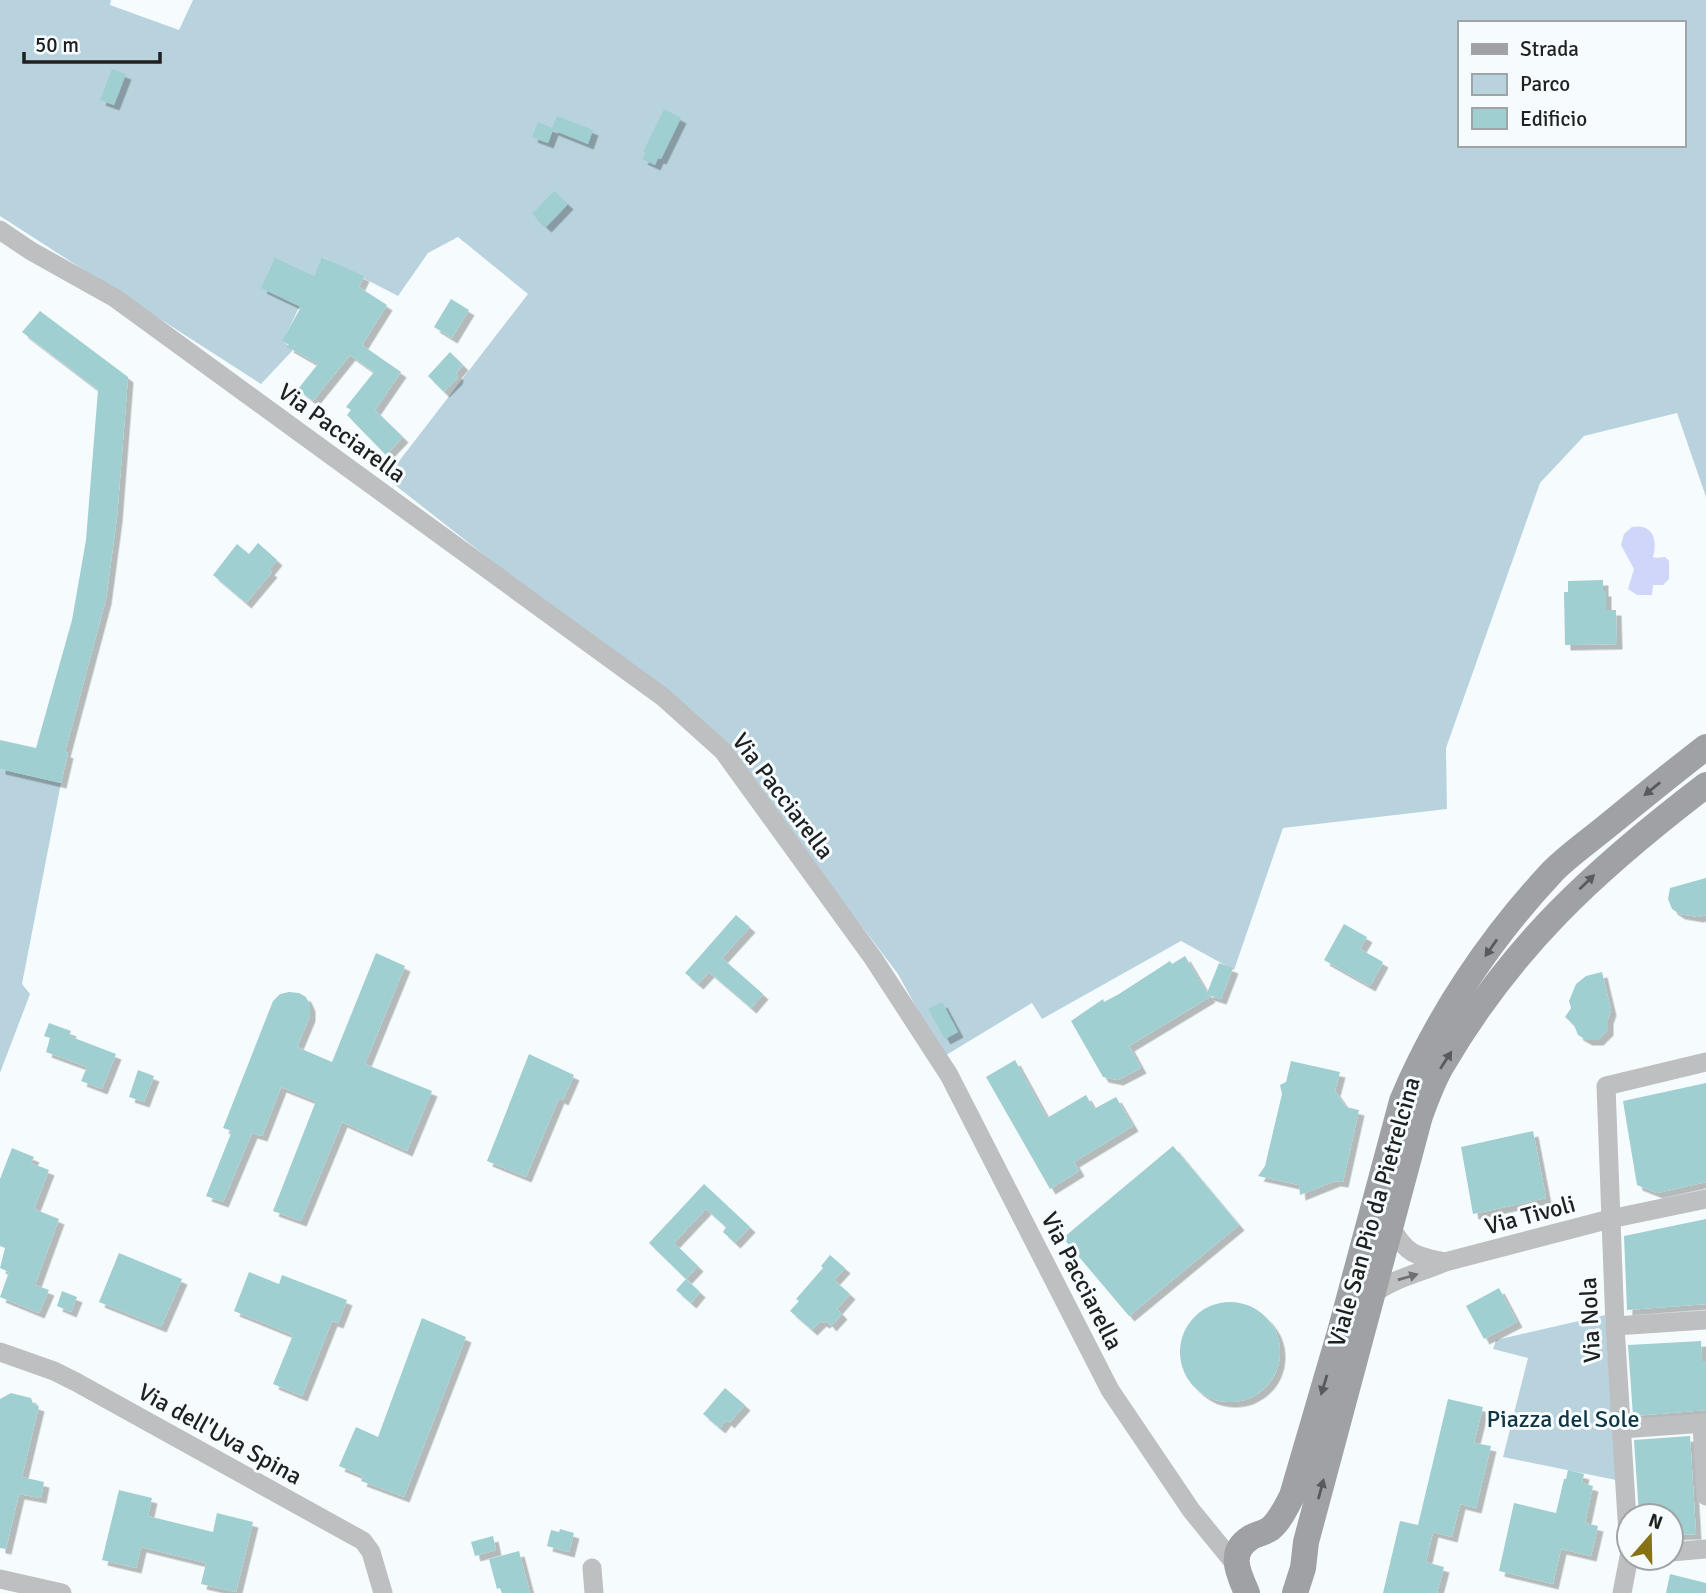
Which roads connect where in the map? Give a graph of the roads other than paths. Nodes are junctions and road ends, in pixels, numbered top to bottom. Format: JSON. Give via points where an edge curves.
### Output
{"nodes":[{"id":1,"x":0,"y":230,"type":"edge"},
{"id":2,"x":1706,"y":747,"type":"edge"},
{"id":3,"x":1706,"y":785,"type":"edge"},
{"id":4,"x":1706,"y":1062,"type":"edge"},
{"id":5,"x":1706,"y":1199,"type":"edge"},
{"id":6,"x":1610,"y":1219,"type":"junction"},
{"id":7,"x":1391,"y":1227,"type":"junction"},
{"id":8,"x":1445,"y":1262,"type":"junction"},
{"id":9,"x":1373,"y":1294,"type":"junction"},
{"id":10,"x":1706,"y":1320,"type":"edge"},
{"id":11,"x":1615,"y":1326,"type":"junction"},
{"id":12,"x":0,"y":1352,"type":"edge"},
{"id":13,"x":1704,"y":1423,"type":"edge"},
{"id":14,"x":1621,"y":1429,"type":"junction"},
{"id":15,"x":1706,"y":1496,"type":"edge"},
{"id":16,"x":1626,"y":1502,"type":"edge"},
{"id":17,"x":1202,"y":1522,"type":"junction"},
{"id":18,"x":1260,"y":1534,"type":"junction"},
{"id":19,"x":1706,"y":1549,"type":"edge"},
{"id":20,"x":1685,"y":1551,"type":"edge"},
{"id":21,"x":1303,"y":1555,"type":"junction"},
{"id":22,"x":1235,"y":1564,"type":"junction"},
{"id":23,"x":592,"y":1568,"type":"dead end"},
{"id":24,"x":1626,"y":1572,"type":"edge"},
{"id":25,"x":0,"y":1578,"type":"edge"},
{"id":26,"x":62,"y":1593,"type":"edge"},
{"id":27,"x":383,"y":1593,"type":"edge"},
{"id":28,"x":594,"y":1593,"type":"edge"},
{"id":29,"x":1247,"y":1593,"type":"edge"},
{"id":30,"x":1295,"y":1593,"type":"edge"},
{"id":31,"x":1622,"y":1593,"type":"edge"}],
"edges":[{"from":1,"to":17,"type":"street","name":"Via Pacciarella","via":[[126,306],[663,697],[723,751],[873,958],[949,1075],[1110,1390]]},
{"from":2,"to":18,"type":"main road","name":"Viale San Pio da Pietrelcina","one_way":true,"via":[[1554,869],[1502,932],[1438,1028],[1402,1101],[1292,1496],[1279,1520]]},
{"from":7,"to":3,"type":"main road","name":"Viale San Pio da Pietrelcina","one_way":true,"via":[[1420,1116],[1440,1069],[1510,964],[1592,877]]},
{"from":4,"to":6,"type":"street","name":"Via Nola","via":[[1606,1086]]},
{"from":5,"to":6,"type":"street","name":"Via Tivoli"},
{"from":6,"to":8,"type":"street","name":"Via Tivoli"},
{"from":6,"to":11,"type":"street","name":"Via Nola"},
{"from":7,"to":8,"type":"street","via":[[1409,1251]]},
{"from":7,"to":9,"type":"main road","name":"Viale San Pio da Pietrelcina"},
{"from":9,"to":8,"type":"street","name":"Via Tivoli","one_way":true,"via":[[1392,1281]]},
{"from":21,"to":9,"type":"main road","name":"Viale San Pio da Pietrelcina","one_way":true},
{"from":10,"to":11,"type":"street"},
{"from":11,"to":14,"type":"street","name":"Via Nola"},
{"from":12,"to":27,"type":"street","name":"Via dell'Uva Spina","via":[[76,1382],[363,1541],[372,1552]]},
{"from":13,"to":14,"type":"street"},
{"from":13,"to":15,"type":"street"},
{"from":14,"to":16,"type":"street","name":"Via Nola"},
{"from":17,"to":18,"type":"street","via":[[1223,1531]]},
{"from":17,"to":22,"type":"street","name":"Via Pacciarella"},
{"from":18,"to":21,"type":"main road","via":[[1281,1531]]},
{"from":18,"to":22,"type":"main road","name":"Viale San Pio da Pietrelcina","via":[[1238,1551]]},
{"from":19,"to":20,"type":"street"},
{"from":21,"to":30,"type":"main road","name":"Viale San Pio da Pietrelcina"},
{"from":22,"to":29,"type":"main road"},
{"from":23,"to":28,"type":"street"},
{"from":24,"to":31,"type":"street"},
{"from":25,"to":26,"type":"street"}]}
